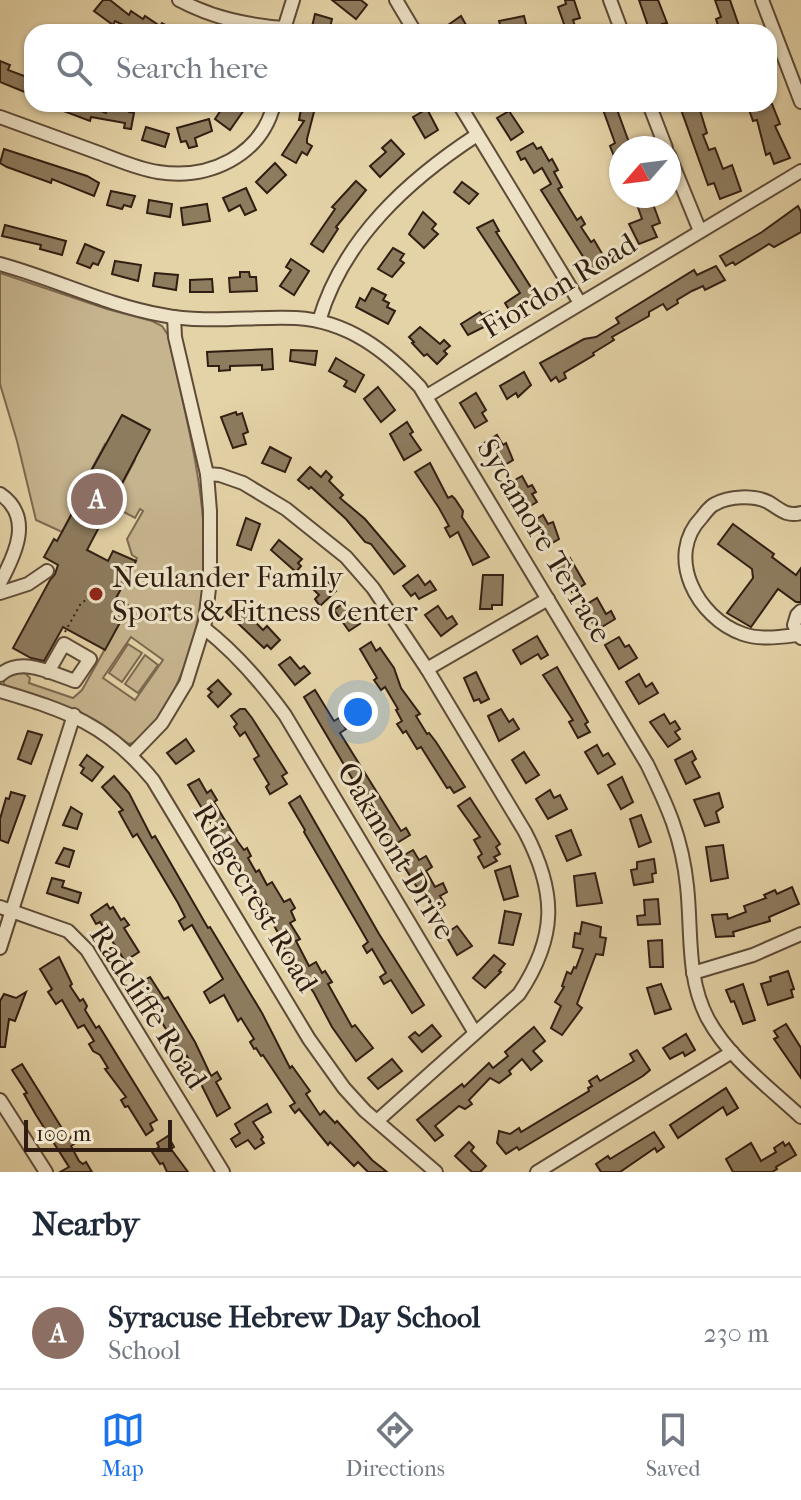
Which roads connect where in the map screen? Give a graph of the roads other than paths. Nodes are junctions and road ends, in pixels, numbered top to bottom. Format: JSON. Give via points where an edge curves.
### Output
{"nodes":[{"id":1,"x":179,"y":0,"type":"edge"},
{"id":2,"x":293,"y":0,"type":"edge"},
{"id":3,"x":396,"y":0,"type":"edge"},
{"id":4,"x":610,"y":0,"type":"edge"},
{"id":5,"x":762,"y":0,"type":"edge"},
{"id":6,"x":247,"y":24,"type":"edge"},
{"id":7,"x":285,"y":24,"type":"edge"},
{"id":8,"x":410,"y":24,"type":"edge"},
{"id":9,"x":619,"y":24,"type":"edge"},
{"id":10,"x":771,"y":24,"type":"edge"},
{"id":11,"x":777,"y":39,"type":"edge"},
{"id":12,"x":801,"y":102,"type":"edge"},
{"id":13,"x":271,"y":112,"type":"edge"},
{"id":14,"x":464,"y":112,"type":"edge"},
{"id":15,"x":652,"y":112,"type":"edge"},
{"id":16,"x":0,"y":117,"type":"edge"},
{"id":17,"x":477,"y":135,"type":"junction"},
{"id":18,"x":661,"y":136,"type":"edge"},
{"id":19,"x":801,"y":171,"type":"edge"},
{"id":20,"x":681,"y":184,"type":"edge"},
{"id":21,"x":700,"y":231,"type":"junction"},
{"id":22,"x":0,"y":264,"type":"edge"},
{"id":23,"x":580,"y":303,"type":"junction"},
{"id":24,"x":174,"y":317,"type":"junction"},
{"id":25,"x":319,"y":321,"type":"junction"},
{"id":26,"x":427,"y":396,"type":"junction"},
{"id":27,"x":207,"y":474,"type":"junction"},
{"id":28,"x":0,"y":494,"type":"edge"},
{"id":29,"x":801,"y":513,"type":"edge"},
{"id":30,"x":47,"y":571,"type":"dead end"},
{"id":31,"x":0,"y":583,"type":"edge"},
{"id":32,"x":0,"y":593,"type":"edge"},
{"id":33,"x":548,"y":599,"type":"junction"},
{"id":34,"x":801,"y":611,"type":"edge"},
{"id":35,"x":204,"y":628,"type":"junction"},
{"id":36,"x":799,"y":636,"type":"edge"},
{"id":37,"x":427,"y":669,"type":"junction"},
{"id":38,"x":48,"y":672,"type":"dead end"},
{"id":39,"x":0,"y":675,"type":"edge"},
{"id":40,"x":0,"y":691,"type":"edge"},
{"id":41,"x":74,"y":715,"type":"junction"},
{"id":42,"x":132,"y":754,"type":"junction"},
{"id":43,"x":6,"y":909,"type":"edge"},
{"id":44,"x":801,"y":934,"type":"edge"},
{"id":45,"x":0,"y":948,"type":"edge"},
{"id":46,"x":693,"y":973,"type":"junction"},
{"id":47,"x":475,"y":1033,"type":"junction"},
{"id":48,"x":732,"y":1052,"type":"junction"},
{"id":49,"x":0,"y":1100,"type":"edge"},
{"id":50,"x":801,"y":1117,"type":"edge"},
{"id":51,"x":377,"y":1121,"type":"junction"},
{"id":52,"x":46,"y":1172,"type":"edge"},
{"id":53,"x":223,"y":1172,"type":"edge"},
{"id":54,"x":436,"y":1172,"type":"edge"},
{"id":55,"x":537,"y":1172,"type":"edge"}],
"edges":[{"from":1,"to":6,"type":"street","via":[[218,18]]},
{"from":2,"to":7,"type":"street"},
{"from":3,"to":8,"type":"street"},
{"from":4,"to":9,"type":"street"},
{"from":5,"to":10,"type":"street"},
{"from":11,"to":12,"type":"street"},
{"from":13,"to":16,"type":"street","via":[[265,129],[244,154],[180,174],[140,168]]},
{"from":14,"to":17,"type":"street"},
{"from":15,"to":18,"type":"street"},
{"from":17,"to":23,"type":"street"},
{"from":17,"to":25,"type":"street","via":[[437,161],[383,211],[338,277]]},
{"from":19,"to":21,"type":"street","name":"Fiordon Road"},
{"from":20,"to":21,"type":"street"},
{"from":21,"to":23,"type":"street","name":"Fiordon Road"},
{"from":22,"to":24,"type":"street","name":"Sycamore Terrace","via":[[108,302]]},
{"from":23,"to":26,"type":"street","name":"Fiordon Road"},
{"from":24,"to":25,"type":"street","name":"Sycamore Terrace"},
{"from":24,"to":27,"type":"street"},
{"from":25,"to":26,"type":"street","name":"Sycamore Terrace","via":[[370,342]]},
{"from":26,"to":33,"type":"street","name":"Sycamore Terrace"},
{"from":27,"to":35,"type":"street","via":[[210,580]]},
{"from":27,"to":37,"type":"street","via":[[243,483],[346,557]]},
{"from":28,"to":31,"type":"street","via":[[21,530]]},
{"from":29,"to":36,"type":"street","via":[[787,514],[765,500],[740,497],[714,504],[687,541],[685,571],[717,620],[743,634]]},
{"from":30,"to":32,"type":"street"},
{"from":33,"to":37,"type":"street"},
{"from":33,"to":46,"type":"street","name":"Sycamore Terrace","via":[[671,813],[687,885]]},
{"from":34,"to":36,"type":"street","via":[[794,625]]},
{"from":35,"to":42,"type":"street","via":[[186,683],[162,723]]},
{"from":35,"to":47,"type":"street","name":"Oakmont Drive","via":[[259,680],[285,715]]},
{"from":37,"to":47,"type":"street","via":[[525,832],[546,884],[549,923],[534,971],[519,994]]},
{"from":38,"to":39,"type":"street","via":[[12,666]]},
{"from":40,"to":41,"type":"street","name":"Ridgecrest Road"},
{"from":41,"to":42,"type":"street","name":"Ridgecrest Road"},
{"from":41,"to":43,"type":"street"},
{"from":42,"to":51,"type":"street","name":"Ridgecrest Road","via":[[175,815],[309,1039],[344,1088]]},
{"from":43,"to":45,"type":"street"},
{"from":43,"to":53,"type":"street","name":"Radcliffe Road","via":[[68,931],[87,950]]},
{"from":44,"to":46,"type":"street"},
{"from":46,"to":48,"type":"street","name":"Sycamore Terrace","via":[[708,1020]]},
{"from":47,"to":51,"type":"street"},
{"from":48,"to":50,"type":"street","name":"Sycamore Terrace"},
{"from":48,"to":55,"type":"street"},
{"from":49,"to":52,"type":"street"},
{"from":51,"to":54,"type":"street","name":"Ridgecrest Road"}]}
